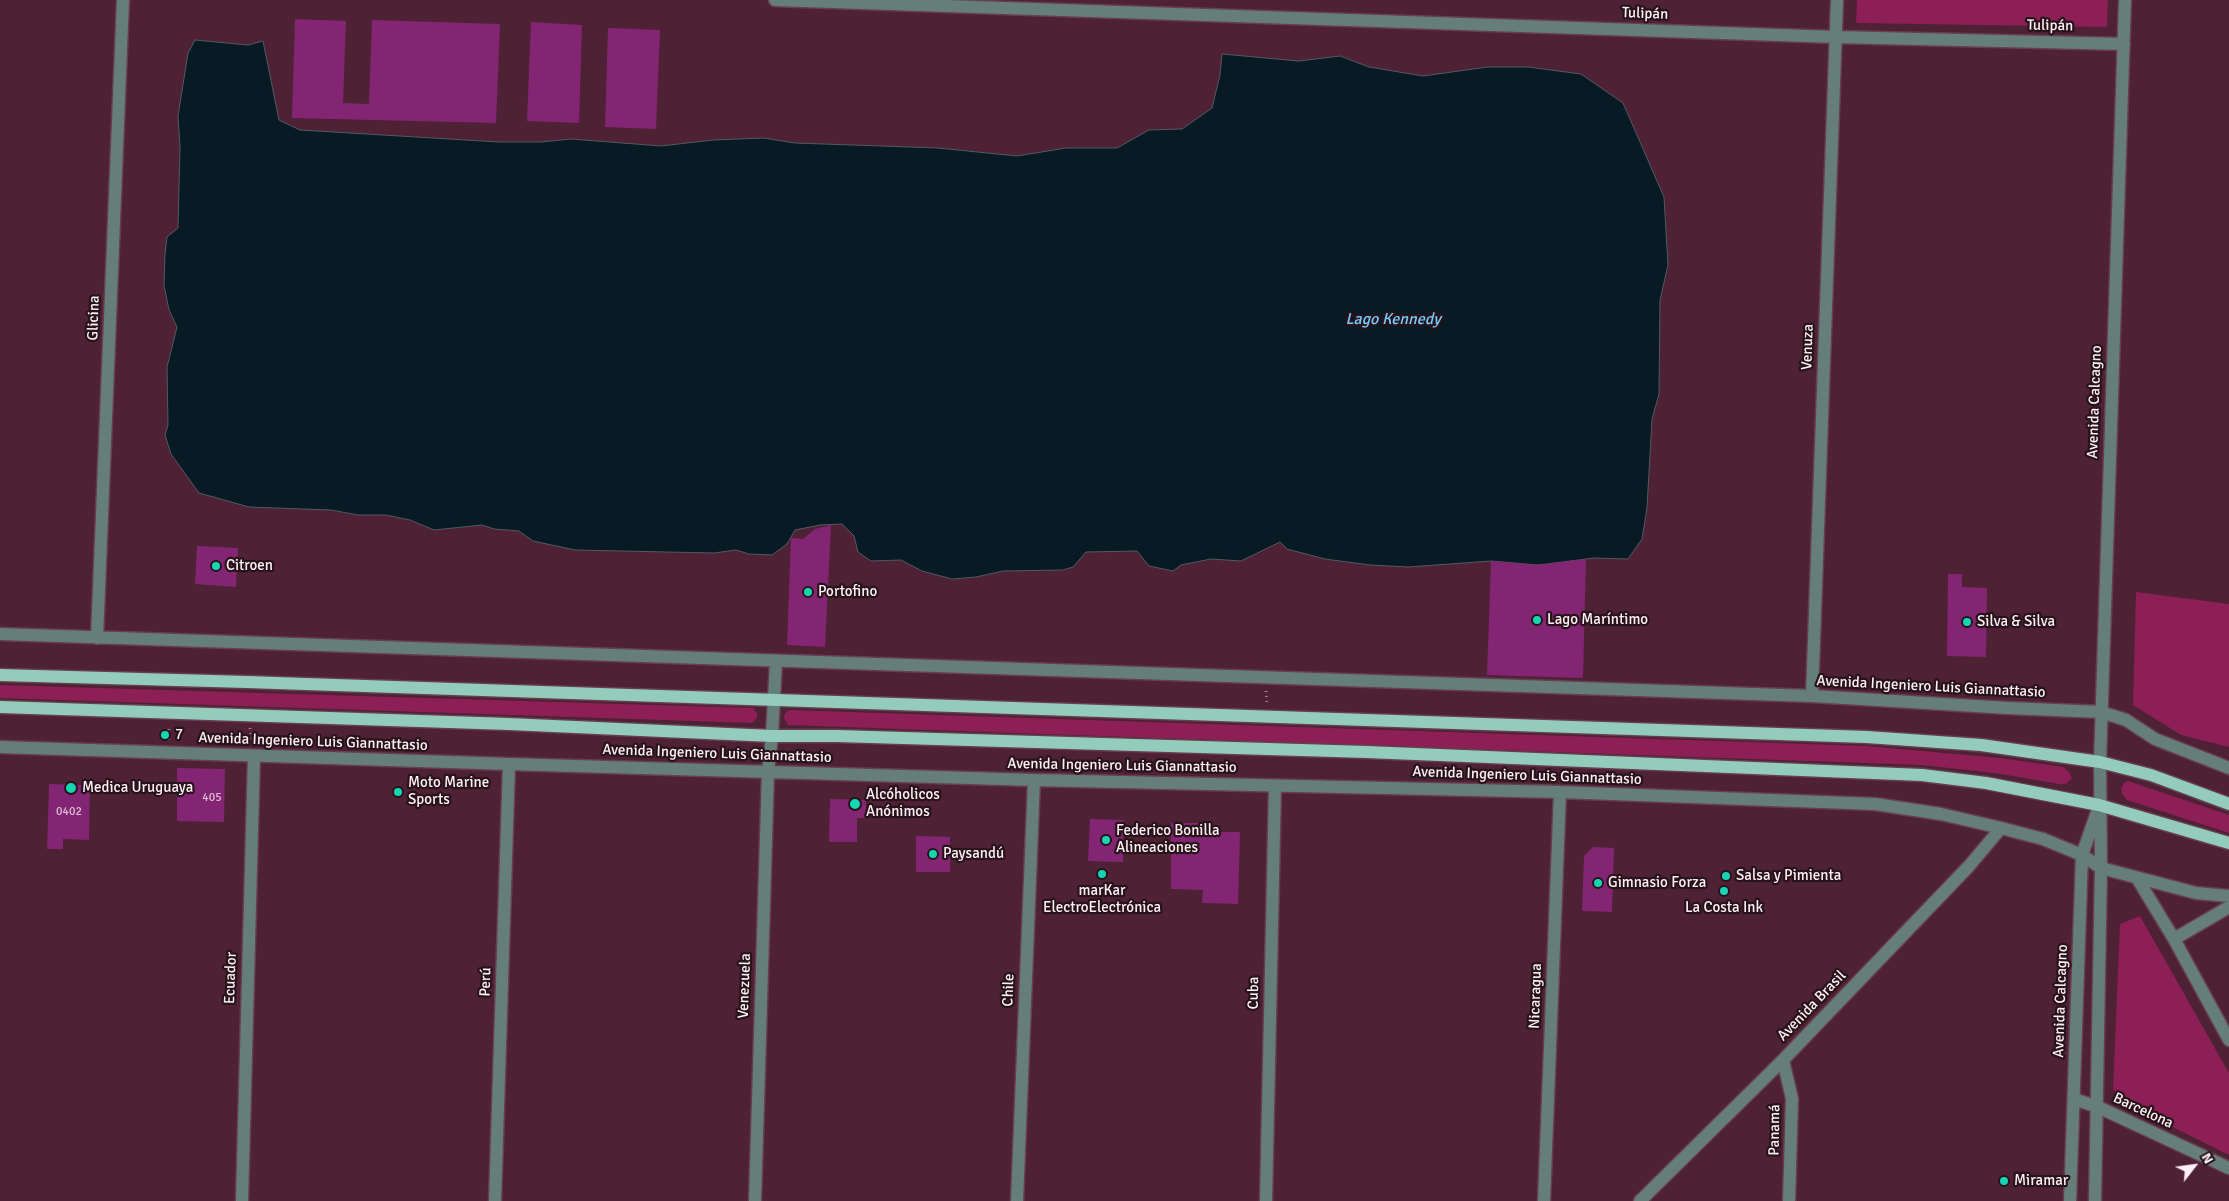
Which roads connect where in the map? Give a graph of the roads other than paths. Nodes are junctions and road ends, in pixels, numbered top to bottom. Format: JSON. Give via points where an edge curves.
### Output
{"nodes":[{"id":1,"x":123,"y":0,"type":"edge"},
{"id":2,"x":776,"y":0,"type":"edge"},
{"id":3,"x":1837,"y":0,"type":"edge"},
{"id":4,"x":2125,"y":0,"type":"edge"},
{"id":5,"x":1836,"y":37,"type":"junction"},
{"id":6,"x":2124,"y":44,"type":"junction"},
{"id":7,"x":0,"y":634,"type":"edge"},
{"id":8,"x":97,"y":638,"type":"junction"},
{"id":9,"x":776,"y":661,"type":"junction"},
{"id":10,"x":0,"y":675,"type":"edge"},
{"id":11,"x":1812,"y":696,"type":"junction"},
{"id":12,"x":774,"y":700,"type":"junction"},
{"id":13,"x":0,"y":707,"type":"edge"},
{"id":14,"x":2101,"y":712,"type":"junction"},
{"id":15,"x":772,"y":736,"type":"junction"},
{"id":16,"x":0,"y":747,"type":"edge"},
{"id":17,"x":254,"y":756,"type":"junction"},
{"id":18,"x":2100,"y":762,"type":"junction"},
{"id":19,"x":509,"y":764,"type":"junction"},
{"id":20,"x":2229,"y":768,"type":"edge"},
{"id":21,"x":768,"y":772,"type":"junction"},
{"id":22,"x":1034,"y":780,"type":"junction"},
{"id":23,"x":1276,"y":786,"type":"junction"},
{"id":24,"x":1560,"y":792,"type":"junction"},
{"id":25,"x":2229,"y":804,"type":"edge"},
{"id":26,"x":2099,"y":805,"type":"junction"},
{"id":27,"x":2001,"y":828,"type":"junction"},
{"id":28,"x":2229,"y":843,"type":"edge"},
{"id":29,"x":2082,"y":855,"type":"junction"},
{"id":30,"x":2101,"y":868,"type":"junction"},
{"id":31,"x":2137,"y":878,"type":"junction"},
{"id":32,"x":2229,"y":896,"type":"edge"},
{"id":33,"x":2229,"y":907,"type":"edge"},
{"id":34,"x":2174,"y":939,"type":"junction"},
{"id":35,"x":2229,"y":1040,"type":"edge"},
{"id":36,"x":1783,"y":1060,"type":"junction"},
{"id":37,"x":2074,"y":1099,"type":"junction"},
{"id":38,"x":2098,"y":1108,"type":"junction"},
{"id":39,"x":2229,"y":1168,"type":"edge"},
{"id":40,"x":242,"y":1201,"type":"edge"},
{"id":41,"x":495,"y":1201,"type":"edge"},
{"id":42,"x":755,"y":1201,"type":"edge"},
{"id":43,"x":1017,"y":1201,"type":"edge"},
{"id":44,"x":1266,"y":1201,"type":"edge"},
{"id":45,"x":1544,"y":1201,"type":"edge"},
{"id":46,"x":1640,"y":1201,"type":"edge"},
{"id":47,"x":1789,"y":1201,"type":"edge"},
{"id":48,"x":2070,"y":1201,"type":"edge"},
{"id":49,"x":2095,"y":1201,"type":"edge"}],
"edges":[{"from":1,"to":8,"type":"street","name":"Glicina"},
{"from":2,"to":5,"type":"street","name":"Tulipán"},
{"from":3,"to":5,"type":"street","name":"Venuza"},
{"from":4,"to":6,"type":"street","name":"Avenida Calcagno"},
{"from":5,"to":6,"type":"street","name":"Tulipán"},
{"from":5,"to":11,"type":"street","name":"Venuza"},
{"from":6,"to":14,"type":"street","name":"Avenida Calcagno"},
{"from":7,"to":8,"type":"street","name":"Avenida Ingeniero Luis Giannattasio"},
{"from":8,"to":9,"type":"street","name":"Avenida Ingeniero Luis Giannattasio"},
{"from":9,"to":11,"type":"street","name":"Avenida Ingeniero Luis Giannattasio"},
{"from":9,"to":12,"type":"street","name":"Venezuela"},
{"from":10,"to":12,"type":"main road"},
{"from":11,"to":14,"type":"street","name":"Avenida Ingeniero Luis Giannattasio"},
{"from":12,"to":15,"type":"street","name":"Venezuela"},
{"from":12,"to":18,"type":"main road","via":[[1867,737],[1981,745]]},
{"from":13,"to":15,"type":"main road","name":"Avenida Ingeniero Luis Giannattasio"},
{"from":14,"to":18,"type":"street","name":"Avenida Calcagno"},
{"from":14,"to":20,"type":"street","name":"Avenida Ingeniero Luis Giannattasio","via":[[2126,720],[2155,739]]},
{"from":15,"to":21,"type":"street","name":"Venezuela"},
{"from":15,"to":26,"type":"main road","name":"Avenida Ingeniero Luis Giannattasio","via":[[1366,752],[1866,772],[1986,783]]},
{"from":16,"to":17,"type":"street","name":"Avenida Ingeniero Luis Giannattasio"},
{"from":17,"to":19,"type":"street","name":"Avenida Ingeniero Luis Giannattasio"},
{"from":17,"to":40,"type":"street","name":"Ecuador"},
{"from":18,"to":25,"type":"main road","via":[[2152,775]]},
{"from":18,"to":26,"type":"street","name":"Avenida Calcagno"},
{"from":19,"to":21,"type":"street","name":"Avenida Ingeniero Luis Giannattasio"},
{"from":19,"to":41,"type":"street","name":"Perú"},
{"from":21,"to":22,"type":"street","name":"Avenida Ingeniero Luis Giannattasio"},
{"from":21,"to":42,"type":"street","name":"Venezuela"},
{"from":22,"to":23,"type":"street","name":"Avenida Ingeniero Luis Giannattasio"},
{"from":22,"to":43,"type":"street","name":"Chile"},
{"from":23,"to":24,"type":"street","name":"Avenida Ingeniero Luis Giannattasio"},
{"from":23,"to":44,"type":"street","name":"Cuba"},
{"from":24,"to":27,"type":"street","name":"Avenida Ingeniero Luis Giannattasio","via":[[1875,804],[1941,814]]},
{"from":24,"to":45,"type":"street","name":"Nicaragua"},
{"from":26,"to":28,"type":"main road","name":"Avenida Ingeniero Luis Giannattasio"},
{"from":26,"to":29,"type":"street","name":"Avenida Calcagno"},
{"from":26,"to":30,"type":"street","name":"Avenida Calcagno"},
{"from":27,"to":29,"type":"street","name":"Avenida Ingeniero Luis Giannattasio","via":[[2044,839]]},
{"from":27,"to":36,"type":"street","name":"Avenida Brasil","via":[[1969,866]]},
{"from":29,"to":30,"type":"street","name":"Avenida Ingeniero Luis Giannattasio"},
{"from":29,"to":37,"type":"street","name":"Avenida Calcagno"},
{"from":30,"to":31,"type":"street","name":"Avenida Ingeniero Luis Giannattasio"},
{"from":30,"to":38,"type":"street","name":"Avenida Calcagno"},
{"from":31,"to":32,"type":"street","name":"Avenida Ingeniero Luis Giannattasio","via":[[2196,893]]},
{"from":31,"to":34,"type":"street"},
{"from":33,"to":34,"type":"street"},
{"from":34,"to":35,"type":"street"},
{"from":36,"to":46,"type":"street","name":"Avenida Brasil"},
{"from":36,"to":47,"type":"street","name":"Panamá","via":[[1792,1099]]},
{"from":37,"to":38,"type":"street","name":"Barcelona"},
{"from":37,"to":48,"type":"street","name":"Avenida Calcagno"},
{"from":38,"to":39,"type":"street","name":"Barcelona"},
{"from":38,"to":49,"type":"street","name":"Avenida Calcagno"}]}
